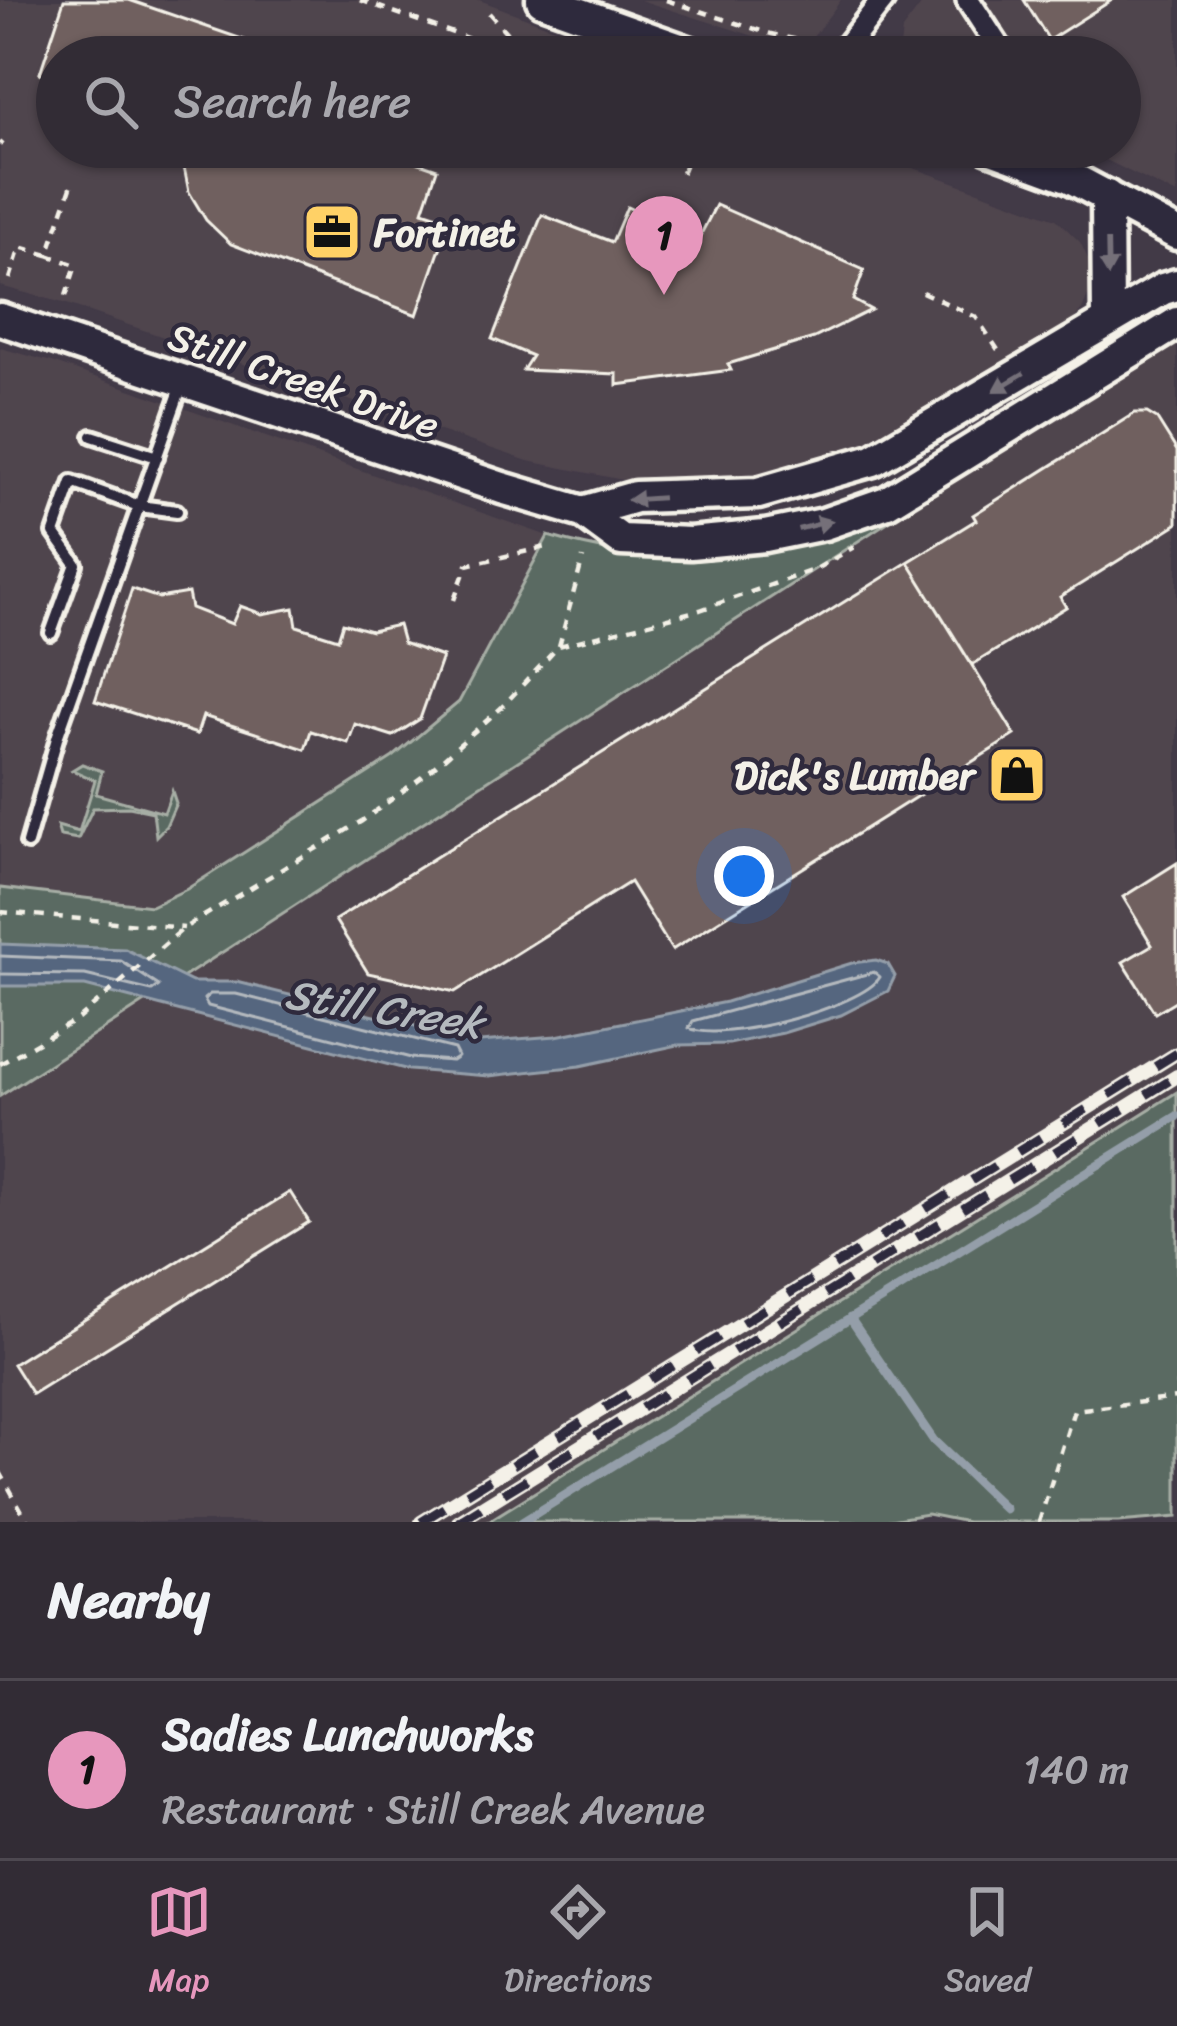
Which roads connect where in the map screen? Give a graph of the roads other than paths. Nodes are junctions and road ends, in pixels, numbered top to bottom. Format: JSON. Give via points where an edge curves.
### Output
{"nodes":[{"id":1,"x":542,"y":0,"type":"edge"},
{"id":2,"x":883,"y":0,"type":"edge"},
{"id":3,"x":968,"y":0,"type":"edge"},
{"id":4,"x":643,"y":36,"type":"edge"},
{"id":5,"x":855,"y":36,"type":"edge"},
{"id":6,"x":991,"y":36,"type":"edge"},
{"id":7,"x":1046,"y":168,"type":"edge"},
{"id":8,"x":1107,"y":196,"type":"junction"},
{"id":9,"x":1177,"y":234,"type":"edge"},
{"id":10,"x":1177,"y":285,"type":"edge"},
{"id":11,"x":0,"y":319,"type":"edge"},
{"id":12,"x":1108,"y":321,"type":"junction"},
{"id":13,"x":1177,"y":323,"type":"edge"},
{"id":14,"x":184,"y":380,"type":"junction"},
{"id":15,"x":92,"y":436,"type":"dead end"},
{"id":16,"x":157,"y":457,"type":"junction"},
{"id":17,"x":139,"y":506,"type":"junction"},
{"id":18,"x":177,"y":511,"type":"dead end"},
{"id":19,"x":584,"y":512,"type":"junction"},
{"id":20,"x":51,"y":633,"type":"dead end"},
{"id":21,"x":27,"y":843,"type":"dead end"}],
"edges":[{"from":1,"to":4,"type":"street"},
{"from":2,"to":5,"type":"street"},
{"from":3,"to":6,"type":"street"},
{"from":7,"to":8,"type":"street"},
{"from":8,"to":9,"type":"street"},
{"from":8,"to":12,"type":"street","one_way":true},
{"from":10,"to":12,"type":"street"},
{"from":11,"to":14,"type":"street","name":"Still Creek Drive"},
{"from":12,"to":19,"type":"street","one_way":true,"via":[[873,460],[758,493],[635,497]]},
{"from":19,"to":13,"type":"street","name":"Still Creek Drive","one_way":true,"via":[[621,540],[690,543],[824,524],[886,502]]},
{"from":14,"to":16,"type":"lane"},
{"from":14,"to":19,"type":"street","name":"Still Creek Drive"},
{"from":15,"to":16,"type":"lane"},
{"from":16,"to":17,"type":"lane"},
{"from":17,"to":18,"type":"lane"},
{"from":17,"to":20,"type":"lane","via":[[72,482],[54,533],[76,563]]},
{"from":17,"to":21,"type":"lane"}]}
